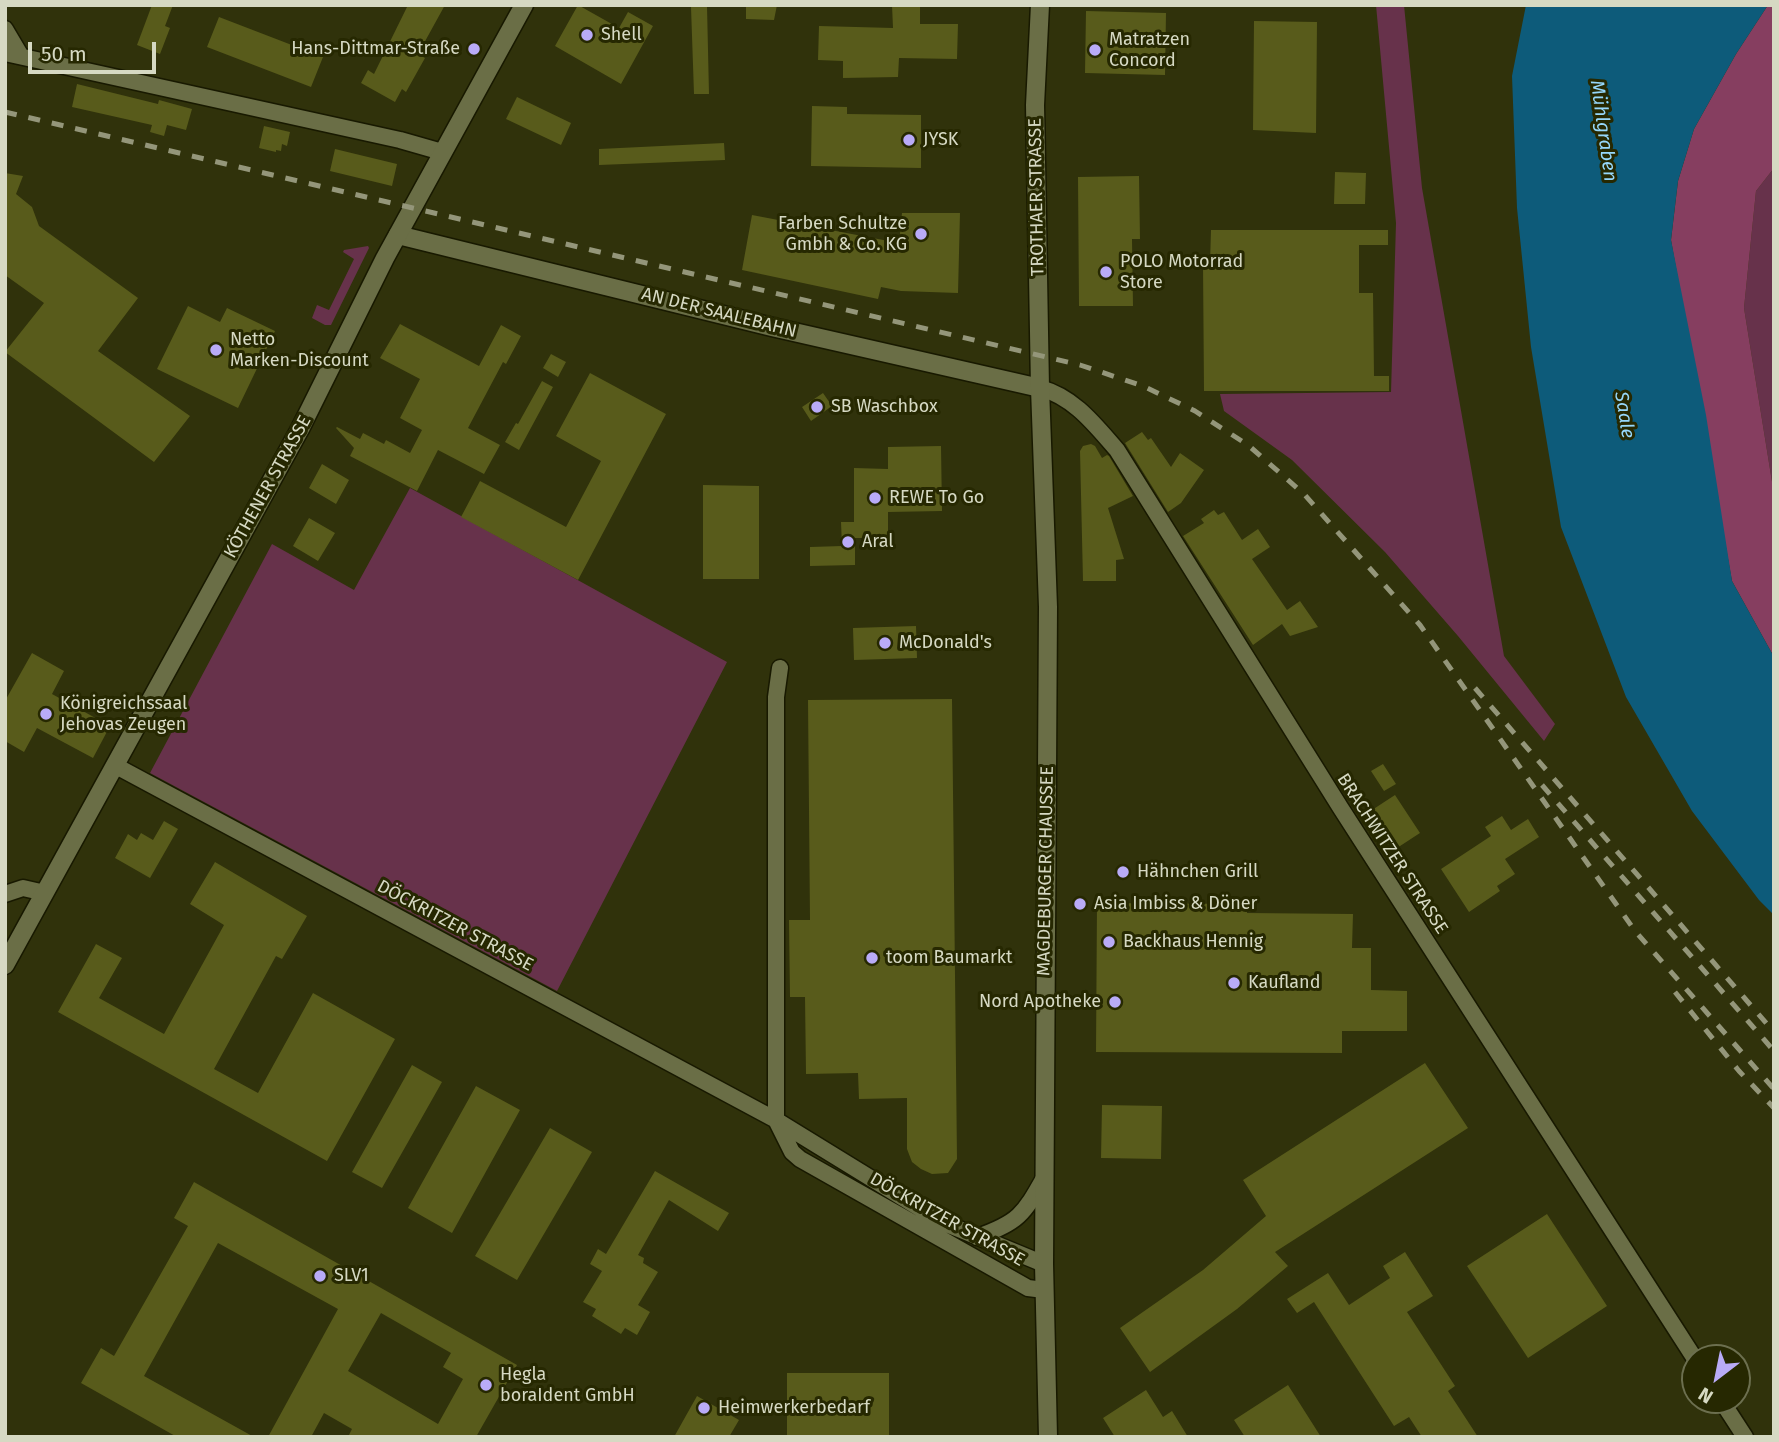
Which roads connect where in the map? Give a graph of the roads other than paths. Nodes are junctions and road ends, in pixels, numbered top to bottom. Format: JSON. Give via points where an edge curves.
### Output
{"nodes":[{"id":1,"x":524,"y":5,"type":"edge"},
{"id":2,"x":1040,"y":5,"type":"edge"},
{"id":3,"x":5,"y":29,"type":"edge"},
{"id":4,"x":13,"y":55,"type":"edge"},
{"id":5,"x":442,"y":152,"type":"junction"},
{"id":6,"x":398,"y":235,"type":"junction"},
{"id":7,"x":1040,"y":388,"type":"junction"},
{"id":8,"x":780,"y":668,"type":"dead end"},
{"id":9,"x":116,"y":766,"type":"junction"},
{"id":10,"x":45,"y":893,"type":"junction"},
{"id":11,"x":5,"y":894,"type":"edge"},
{"id":12,"x":5,"y":965,"type":"edge"},
{"id":13,"x":776,"y":1119,"type":"junction"},
{"id":14,"x":1044,"y":1178,"type":"junction"},
{"id":15,"x":977,"y":1237,"type":"junction"},
{"id":16,"x":1044,"y":1264,"type":"junction"},
{"id":17,"x":1044,"y":1290,"type":"junction"},
{"id":18,"x":1685,"y":1344,"type":"edge"},
{"id":19,"x":1730,"y":1414,"type":"edge"},
{"id":20,"x":1048,"y":1437,"type":"edge"},
{"id":21,"x":1745,"y":1437,"type":"edge"}],
"edges":[{"from":1,"to":5,"type":"main road","name":"KÖTHENER STRASSE"},
{"from":2,"to":7,"type":"main road","name":"TROTHAER STRASSE","via":[[1035,105]]},
{"from":3,"to":4,"type":"street"},
{"from":4,"to":5,"type":"street"},
{"from":5,"to":6,"type":"main road","name":"KÖTHENER STRASSE"},
{"from":6,"to":7,"type":"main road","name":"AN DER SAALEBAHN"},
{"from":6,"to":9,"type":"main road","name":"KÖTHENER STRASSE","via":[[300,429]]},
{"from":7,"to":14,"type":"main road","name":"MAGDEBURGER CHAUSSEE","via":[[1048,607]]},
{"from":7,"to":18,"type":"street","name":"BRACHWITZER STRASSE","via":[[1084,412],[1117,450],[1339,807]]},
{"from":8,"to":13,"type":"street","name":"DÖCKRITZER STRASSE","via":[[776,697]]},
{"from":9,"to":10,"type":"main road","name":"KÖTHENER STRASSE"},
{"from":9,"to":13,"type":"street","name":"DÖCKRITZER STRASSE"},
{"from":10,"to":11,"type":"street","via":[[23,888]]},
{"from":10,"to":12,"type":"main road","name":"KÖTHENER STRASSE"},
{"from":13,"to":15,"type":"street","name":"DÖCKRITZER STRASSE","via":[[942,1222]]},
{"from":13,"to":17,"type":"street","name":"DÖCKRITZER STRASSE","via":[[800,1159],[1028,1288]]},
{"from":14,"to":15,"type":"street","name":"DÖCKRITZER STRASSE","via":[[1027,1207],[1004,1227]]},
{"from":14,"to":16,"type":"main road","name":"MAGDEBURGER CHAUSSEE"},
{"from":15,"to":16,"type":"street","name":"DÖCKRITZER STRASSE"},
{"from":16,"to":17,"type":"main road","name":"MAGDEBURGER CHAUSSEE"},
{"from":17,"to":20,"type":"main road","name":"MAGDEBURGER CHAUSSEE"},
{"from":19,"to":21,"type":"street"}]}
